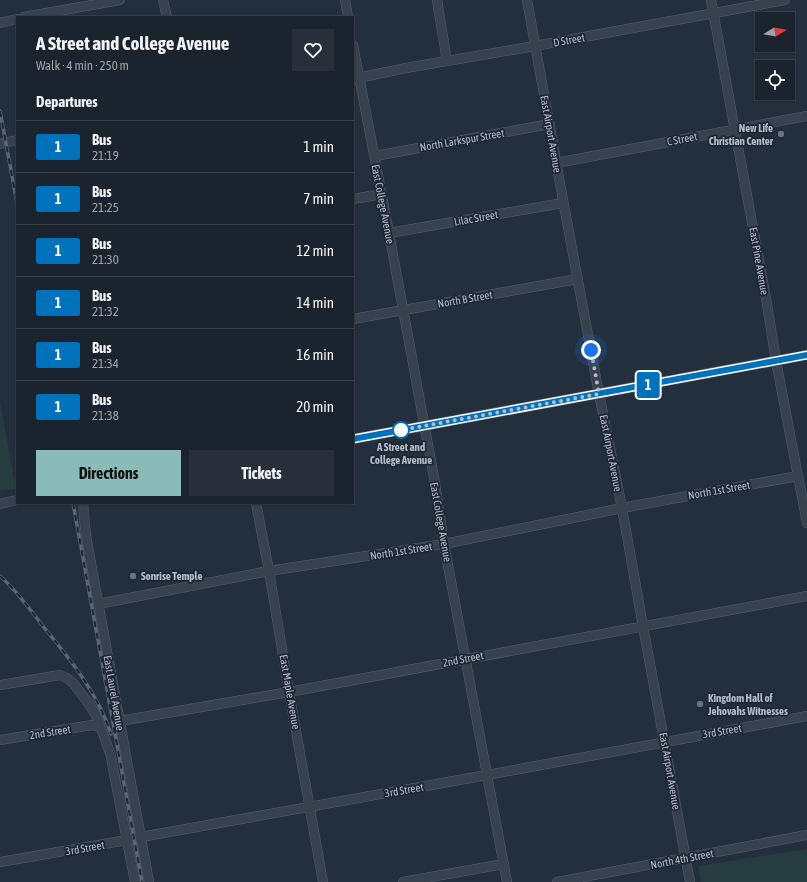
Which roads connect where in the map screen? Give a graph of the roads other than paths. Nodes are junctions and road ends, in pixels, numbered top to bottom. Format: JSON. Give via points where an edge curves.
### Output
{"nodes":[{"id":1,"x":120,"y":0,"type":"edge"},
{"id":2,"x":164,"y":0,"type":"edge"},
{"id":3,"x":345,"y":0,"type":"edge"},
{"id":4,"x":437,"y":0,"type":"edge"},
{"id":5,"x":527,"y":0,"type":"edge"},
{"id":6,"x":711,"y":0,"type":"edge"},
{"id":7,"x":785,"y":0,"type":"edge"},
{"id":8,"x":713,"y":14,"type":"junction"},
{"id":9,"x":31,"y":16,"type":"edge"},
{"id":10,"x":166,"y":16,"type":"edge"},
{"id":11,"x":348,"y":16,"type":"edge"},
{"id":12,"x":16,"y":19,"type":"edge"},
{"id":13,"x":0,"y":23,"type":"edge"},
{"id":14,"x":535,"y":46,"type":"junction"},
{"id":15,"x":354,"y":56,"type":"edge"},
{"id":16,"x":448,"y":61,"type":"junction"},
{"id":17,"x":356,"y":79,"type":"edge"},
{"id":18,"x":807,"y":116,"type":"edge"},
{"id":19,"x":550,"y":124,"type":"junction"},
{"id":20,"x":735,"y":129,"type":"junction"},
{"id":21,"x":16,"y":140,"type":"edge"},
{"id":22,"x":0,"y":144,"type":"edge"},
{"id":23,"x":374,"y":156,"type":"junction"},
{"id":24,"x":556,"y":163,"type":"junction"},
{"id":25,"x":382,"y":194,"type":"junction"},
{"id":26,"x":354,"y":199,"type":"edge"},
{"id":27,"x":563,"y":203,"type":"junction"},
{"id":28,"x":389,"y":233,"type":"junction"},
{"id":29,"x":578,"y":279,"type":"junction"},
{"id":30,"x":403,"y":310,"type":"junction"},
{"id":31,"x":354,"y":319,"type":"edge"},
{"id":32,"x":807,"y":355,"type":"edge"},
{"id":33,"x":776,"y":361,"type":"junction"},
{"id":34,"x":599,"y":394,"type":"junction"},
{"id":35,"x":424,"y":425,"type":"junction"},
{"id":36,"x":354,"y":438,"type":"edge"},
{"id":37,"x":798,"y":476,"type":"junction"},
{"id":38,"x":16,"y":500,"type":"edge"},
{"id":39,"x":0,"y":504,"type":"edge"},
{"id":40,"x":83,"y":504,"type":"edge"},
{"id":41,"x":256,"y":504,"type":"edge"},
{"id":42,"x":622,"y":508,"type":"junction"},
{"id":43,"x":807,"y":523,"type":"edge"},
{"id":44,"x":444,"y":544,"type":"junction"},
{"id":45,"x":269,"y":571,"type":"junction"},
{"id":46,"x":807,"y":596,"type":"edge"},
{"id":47,"x":98,"y":604,"type":"junction"},
{"id":48,"x":643,"y":626,"type":"junction"},
{"id":49,"x":466,"y":659,"type":"junction"},
{"id":50,"x":0,"y":685,"type":"edge"},
{"id":51,"x":289,"y":692,"type":"junction"},
{"id":52,"x":807,"y":716,"type":"edge"},
{"id":53,"x":120,"y":721,"type":"junction"},
{"id":54,"x":100,"y":727,"type":"junction"},
{"id":55,"x":0,"y":740,"type":"edge"},
{"id":56,"x":664,"y":742,"type":"junction"},
{"id":57,"x":488,"y":775,"type":"junction"},
{"id":58,"x":310,"y":807,"type":"junction"},
{"id":59,"x":807,"y":835,"type":"edge"},
{"id":60,"x":141,"y":837,"type":"junction"},
{"id":61,"x":127,"y":840,"type":"junction"},
{"id":62,"x":686,"y":858,"type":"junction"},
{"id":63,"x":0,"y":862,"type":"edge"},
{"id":64,"x":504,"y":864,"type":"junction"},
{"id":65,"x":135,"y":882,"type":"edge"},
{"id":66,"x":149,"y":882,"type":"edge"},
{"id":67,"x":323,"y":882,"type":"edge"},
{"id":68,"x":403,"y":882,"type":"edge"},
{"id":69,"x":507,"y":882,"type":"edge"},
{"id":70,"x":557,"y":882,"type":"edge"},
{"id":71,"x":690,"y":882,"type":"edge"}],
"edges":[{"from":1,"to":9,"type":"street"},
{"from":2,"to":10,"type":"street"},
{"from":3,"to":11,"type":"street"},
{"from":4,"to":16,"type":"street"},
{"from":5,"to":14,"type":"street","name":"East Airport Avenue"},
{"from":6,"to":8,"type":"street","name":"East Pine Avenue"},
{"from":7,"to":8,"type":"street","name":"D Street"},
{"from":8,"to":14,"type":"street","name":"D Street"},
{"from":8,"to":20,"type":"street","name":"East Pine Avenue"},
{"from":12,"to":13,"type":"street"},
{"from":14,"to":16,"type":"street","name":"D Street"},
{"from":14,"to":19,"type":"street","name":"East Airport Avenue"},
{"from":15,"to":17,"type":"street","name":"East College Avenue"},
{"from":16,"to":17,"type":"street","name":"D Street"},
{"from":17,"to":23,"type":"street","name":"East College Avenue"},
{"from":18,"to":20,"type":"street","name":"C Street"},
{"from":19,"to":23,"type":"street","name":"North Larkspur Street"},
{"from":19,"to":24,"type":"street","name":"East Airport Avenue"},
{"from":20,"to":24,"type":"street","name":"C Street"},
{"from":20,"to":33,"type":"street","name":"East Pine Avenue"},
{"from":21,"to":22,"type":"street"},
{"from":23,"to":25,"type":"street","name":"East College Avenue"},
{"from":24,"to":27,"type":"street","name":"East Airport Avenue"},
{"from":25,"to":26,"type":"street"},
{"from":25,"to":28,"type":"street","name":"East College Avenue"},
{"from":27,"to":28,"type":"street","name":"Lilac Street"},
{"from":27,"to":29,"type":"street","name":"East Airport Avenue"},
{"from":28,"to":30,"type":"street","name":"East College Avenue"},
{"from":29,"to":30,"type":"street","name":"North B Street"},
{"from":29,"to":34,"type":"street","name":"East Airport Avenue"},
{"from":30,"to":31,"type":"street","name":"North B Street"},
{"from":30,"to":35,"type":"street","name":"East College Avenue"},
{"from":32,"to":33,"type":"street"},
{"from":33,"to":34,"type":"street"},
{"from":33,"to":37,"type":"street","name":"East Pine Avenue"},
{"from":34,"to":35,"type":"street"},
{"from":34,"to":42,"type":"street","name":"East Airport Avenue"},
{"from":35,"to":36,"type":"street"},
{"from":35,"to":44,"type":"street","name":"East College Avenue"},
{"from":37,"to":42,"type":"street","name":"North 1st Street"},
{"from":37,"to":43,"type":"street","name":"East Pine Avenue"},
{"from":38,"to":39,"type":"street"},
{"from":40,"to":47,"type":"street","name":"East Laurel Avenue"},
{"from":41,"to":45,"type":"street","name":"East Maple Avenue"},
{"from":42,"to":44,"type":"street","name":"North 1st Street"},
{"from":42,"to":48,"type":"street","name":"East Airport Avenue"},
{"from":44,"to":45,"type":"street","name":"North 1st Street"},
{"from":44,"to":49,"type":"street","name":"East College Avenue"},
{"from":45,"to":47,"type":"street","name":"North 1st Street"},
{"from":45,"to":51,"type":"street","name":"East Maple Avenue"},
{"from":46,"to":48,"type":"street","name":"2nd Street"},
{"from":47,"to":53,"type":"street","name":"East Laurel Avenue"},
{"from":48,"to":49,"type":"street","name":"2nd Street"},
{"from":48,"to":56,"type":"street","name":"East Airport Avenue"},
{"from":49,"to":51,"type":"street","name":"2nd Street"},
{"from":49,"to":57,"type":"street","name":"East College Avenue"},
{"from":50,"to":54,"type":"street","name":"East Laurel Avenue","via":[[60,674],[74,684],[96,715]]},
{"from":51,"to":53,"type":"street","name":"2nd Street"},
{"from":51,"to":58,"type":"street","name":"East Maple Avenue"},
{"from":52,"to":56,"type":"street","name":"3rd Street"},
{"from":53,"to":60,"type":"street","name":"East Laurel Avenue"},
{"from":54,"to":55,"type":"street","name":"2nd Street","via":[[92,725]]},
{"from":54,"to":61,"type":"street","name":"East Laurel Avenue","via":[[111,756]]},
{"from":56,"to":57,"type":"street","name":"3rd Street"},
{"from":56,"to":62,"type":"street","name":"East Airport Avenue"},
{"from":57,"to":58,"type":"street","name":"3rd Street"},
{"from":57,"to":64,"type":"street","name":"East College Avenue"},
{"from":58,"to":60,"type":"street","name":"3rd Street"},
{"from":58,"to":67,"type":"street","name":"East Maple Avenue"},
{"from":59,"to":62,"type":"street","name":"North 4th Street"},
{"from":60,"to":61,"type":"street","name":"3rd Street"},
{"from":60,"to":66,"type":"street","name":"East Laurel Avenue"},
{"from":61,"to":63,"type":"street","name":"3rd Street"},
{"from":61,"to":65,"type":"street","name":"East Laurel Avenue"},
{"from":62,"to":70,"type":"street","name":"North 4th Street"},
{"from":62,"to":71,"type":"street","name":"East Airport Avenue"},
{"from":64,"to":68,"type":"street"},
{"from":64,"to":69,"type":"street","name":"East College Avenue"}]}
